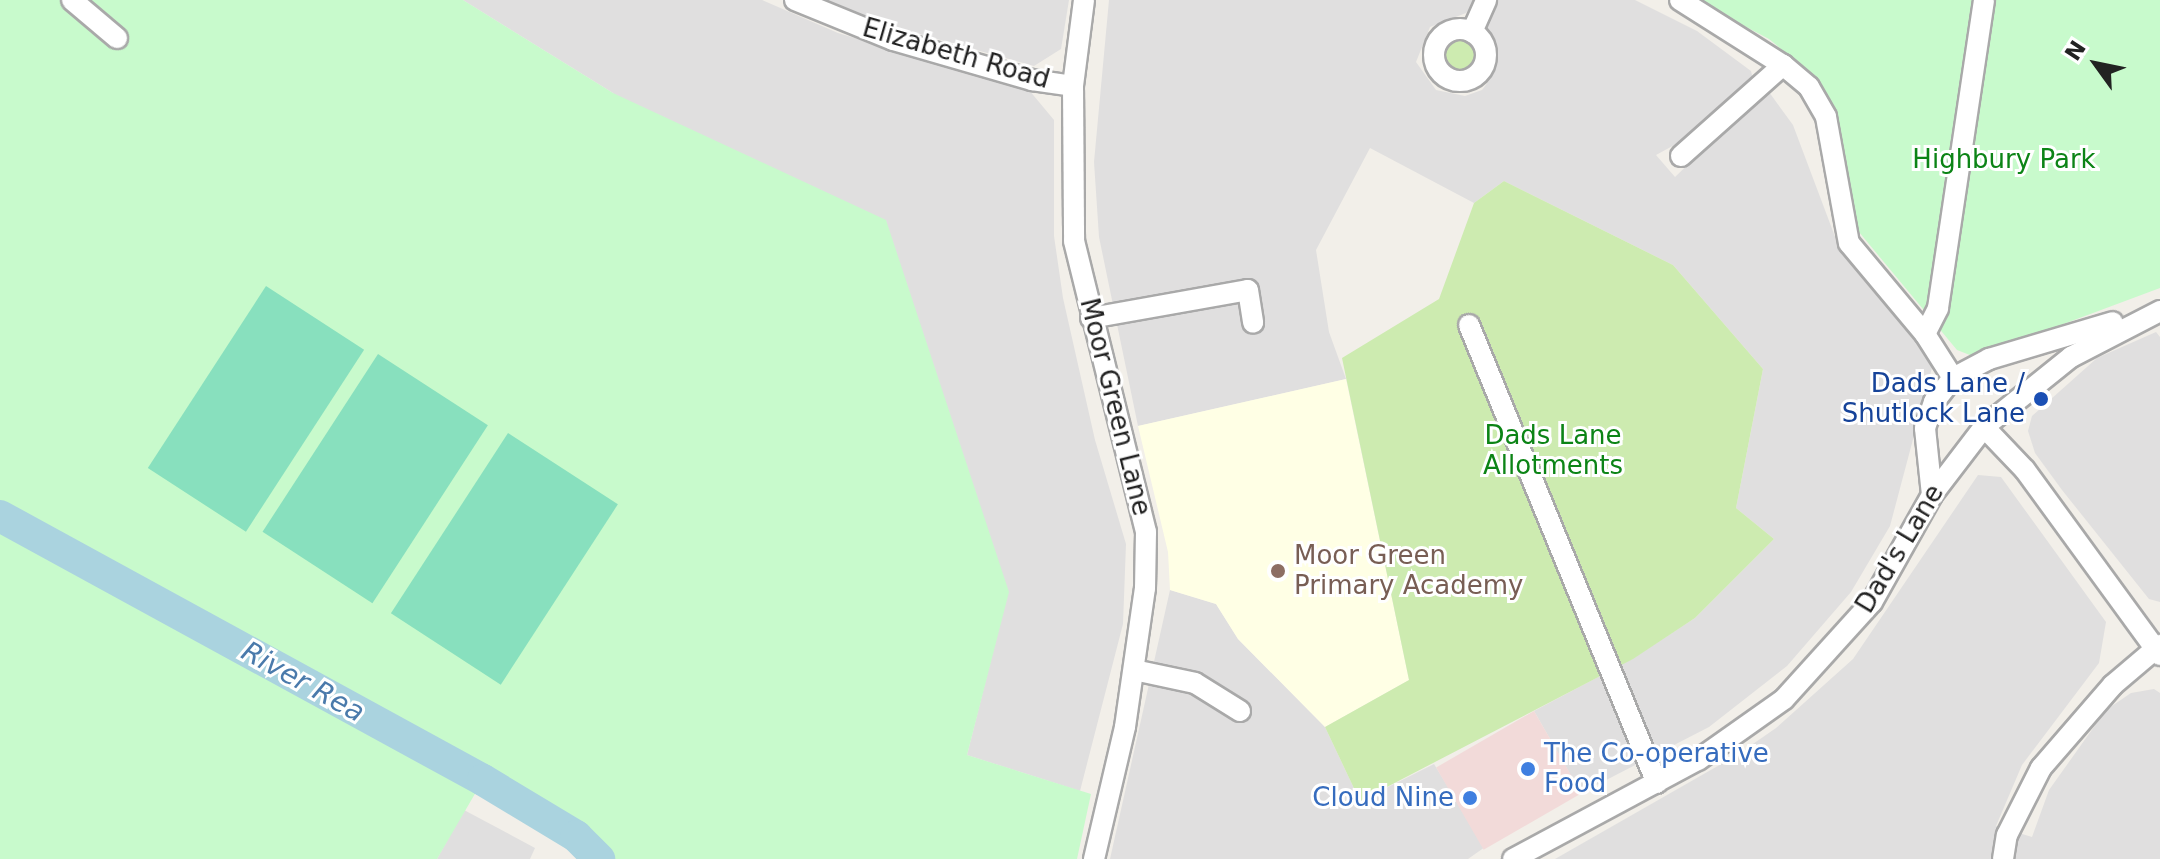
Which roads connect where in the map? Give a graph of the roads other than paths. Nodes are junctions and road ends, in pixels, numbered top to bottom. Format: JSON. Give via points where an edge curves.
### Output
{"nodes":[{"id":1,"x":72,"y":0,"type":"edge"},
{"id":2,"x":795,"y":0,"type":"edge"},
{"id":3,"x":1084,"y":0,"type":"edge"},
{"id":4,"x":1486,"y":0,"type":"edge"},
{"id":5,"x":1680,"y":0,"type":"edge"},
{"id":6,"x":1984,"y":0,"type":"edge"},
{"id":7,"x":1472,"y":32,"type":"dead end"},
{"id":8,"x":117,"y":38,"type":"dead end"},
{"id":9,"x":1783,"y":65,"type":"junction"},
{"id":10,"x":1073,"y":86,"type":"junction"},
{"id":11,"x":1681,"y":156,"type":"dead end"},
{"id":12,"x":2155,"y":313,"type":"edge"},
{"id":13,"x":1091,"y":318,"type":"junction"},
{"id":14,"x":1253,"y":323,"type":"dead end"},
{"id":15,"x":1469,"y":325,"type":"dead end"},
{"id":16,"x":1925,"y":334,"type":"junction"},
{"id":17,"x":1953,"y":378,"type":"junction"},
{"id":18,"x":1984,"y":427,"type":"junction"},
{"id":19,"x":1932,"y":495,"type":"junction"},
{"id":20,"x":2158,"y":649,"type":"edge"},
{"id":21,"x":1134,"y":670,"type":"junction"},
{"id":22,"x":1240,"y":711,"type":"dead end"},
{"id":23,"x":1657,"y":783,"type":"junction"},
{"id":24,"x":1094,"y":859,"type":"edge"},
{"id":25,"x":1513,"y":859,"type":"edge"},
{"id":26,"x":2003,"y":859,"type":"edge"}],
"edges":[{"from":1,"to":8,"type":"street"},
{"from":2,"to":10,"type":"street","name":"Elizabeth Road","via":[[893,40],[1032,80]]},
{"from":3,"to":10,"type":"street","name":"Moor Green Lane"},
{"from":4,"to":7,"type":"street"},
{"from":5,"to":9,"type":"street"},
{"from":6,"to":16,"type":"street","via":[[1938,308]]},
{"from":9,"to":11,"type":"street"},
{"from":9,"to":16,"type":"street","via":[[1809,87],[1826,117],[1849,243]]},
{"from":10,"to":13,"type":"street","name":"Moor Green Lane","via":[[1074,241]]},
{"from":12,"to":17,"type":"street","via":[[1989,359]]},
{"from":12,"to":18,"type":"street","name":"Dad's Lane","via":[[2071,357]]},
{"from":13,"to":14,"type":"street","via":[[1248,290]]},
{"from":13,"to":21,"type":"street","name":"Moor Green Lane","via":[[1146,532]]},
{"from":15,"to":23,"type":"street"},
{"from":16,"to":17,"type":"street"},
{"from":17,"to":19,"type":"street","via":[[1934,402],[1925,428]]},
{"from":18,"to":19,"type":"street","name":"Dad's Lane"},
{"from":18,"to":20,"type":"street","via":[[2025,470]]},
{"from":19,"to":23,"type":"street","name":"Dad's Lane","via":[[1872,602],[1828,655],[1735,737]]},
{"from":20,"to":26,"type":"street","via":[[2113,685],[2041,768],[2007,835]]},
{"from":21,"to":22,"type":"street","via":[[1195,683]]},
{"from":21,"to":24,"type":"street","name":"Moor Green Lane"},
{"from":23,"to":25,"type":"street","name":"Dad's Lane"}]}
